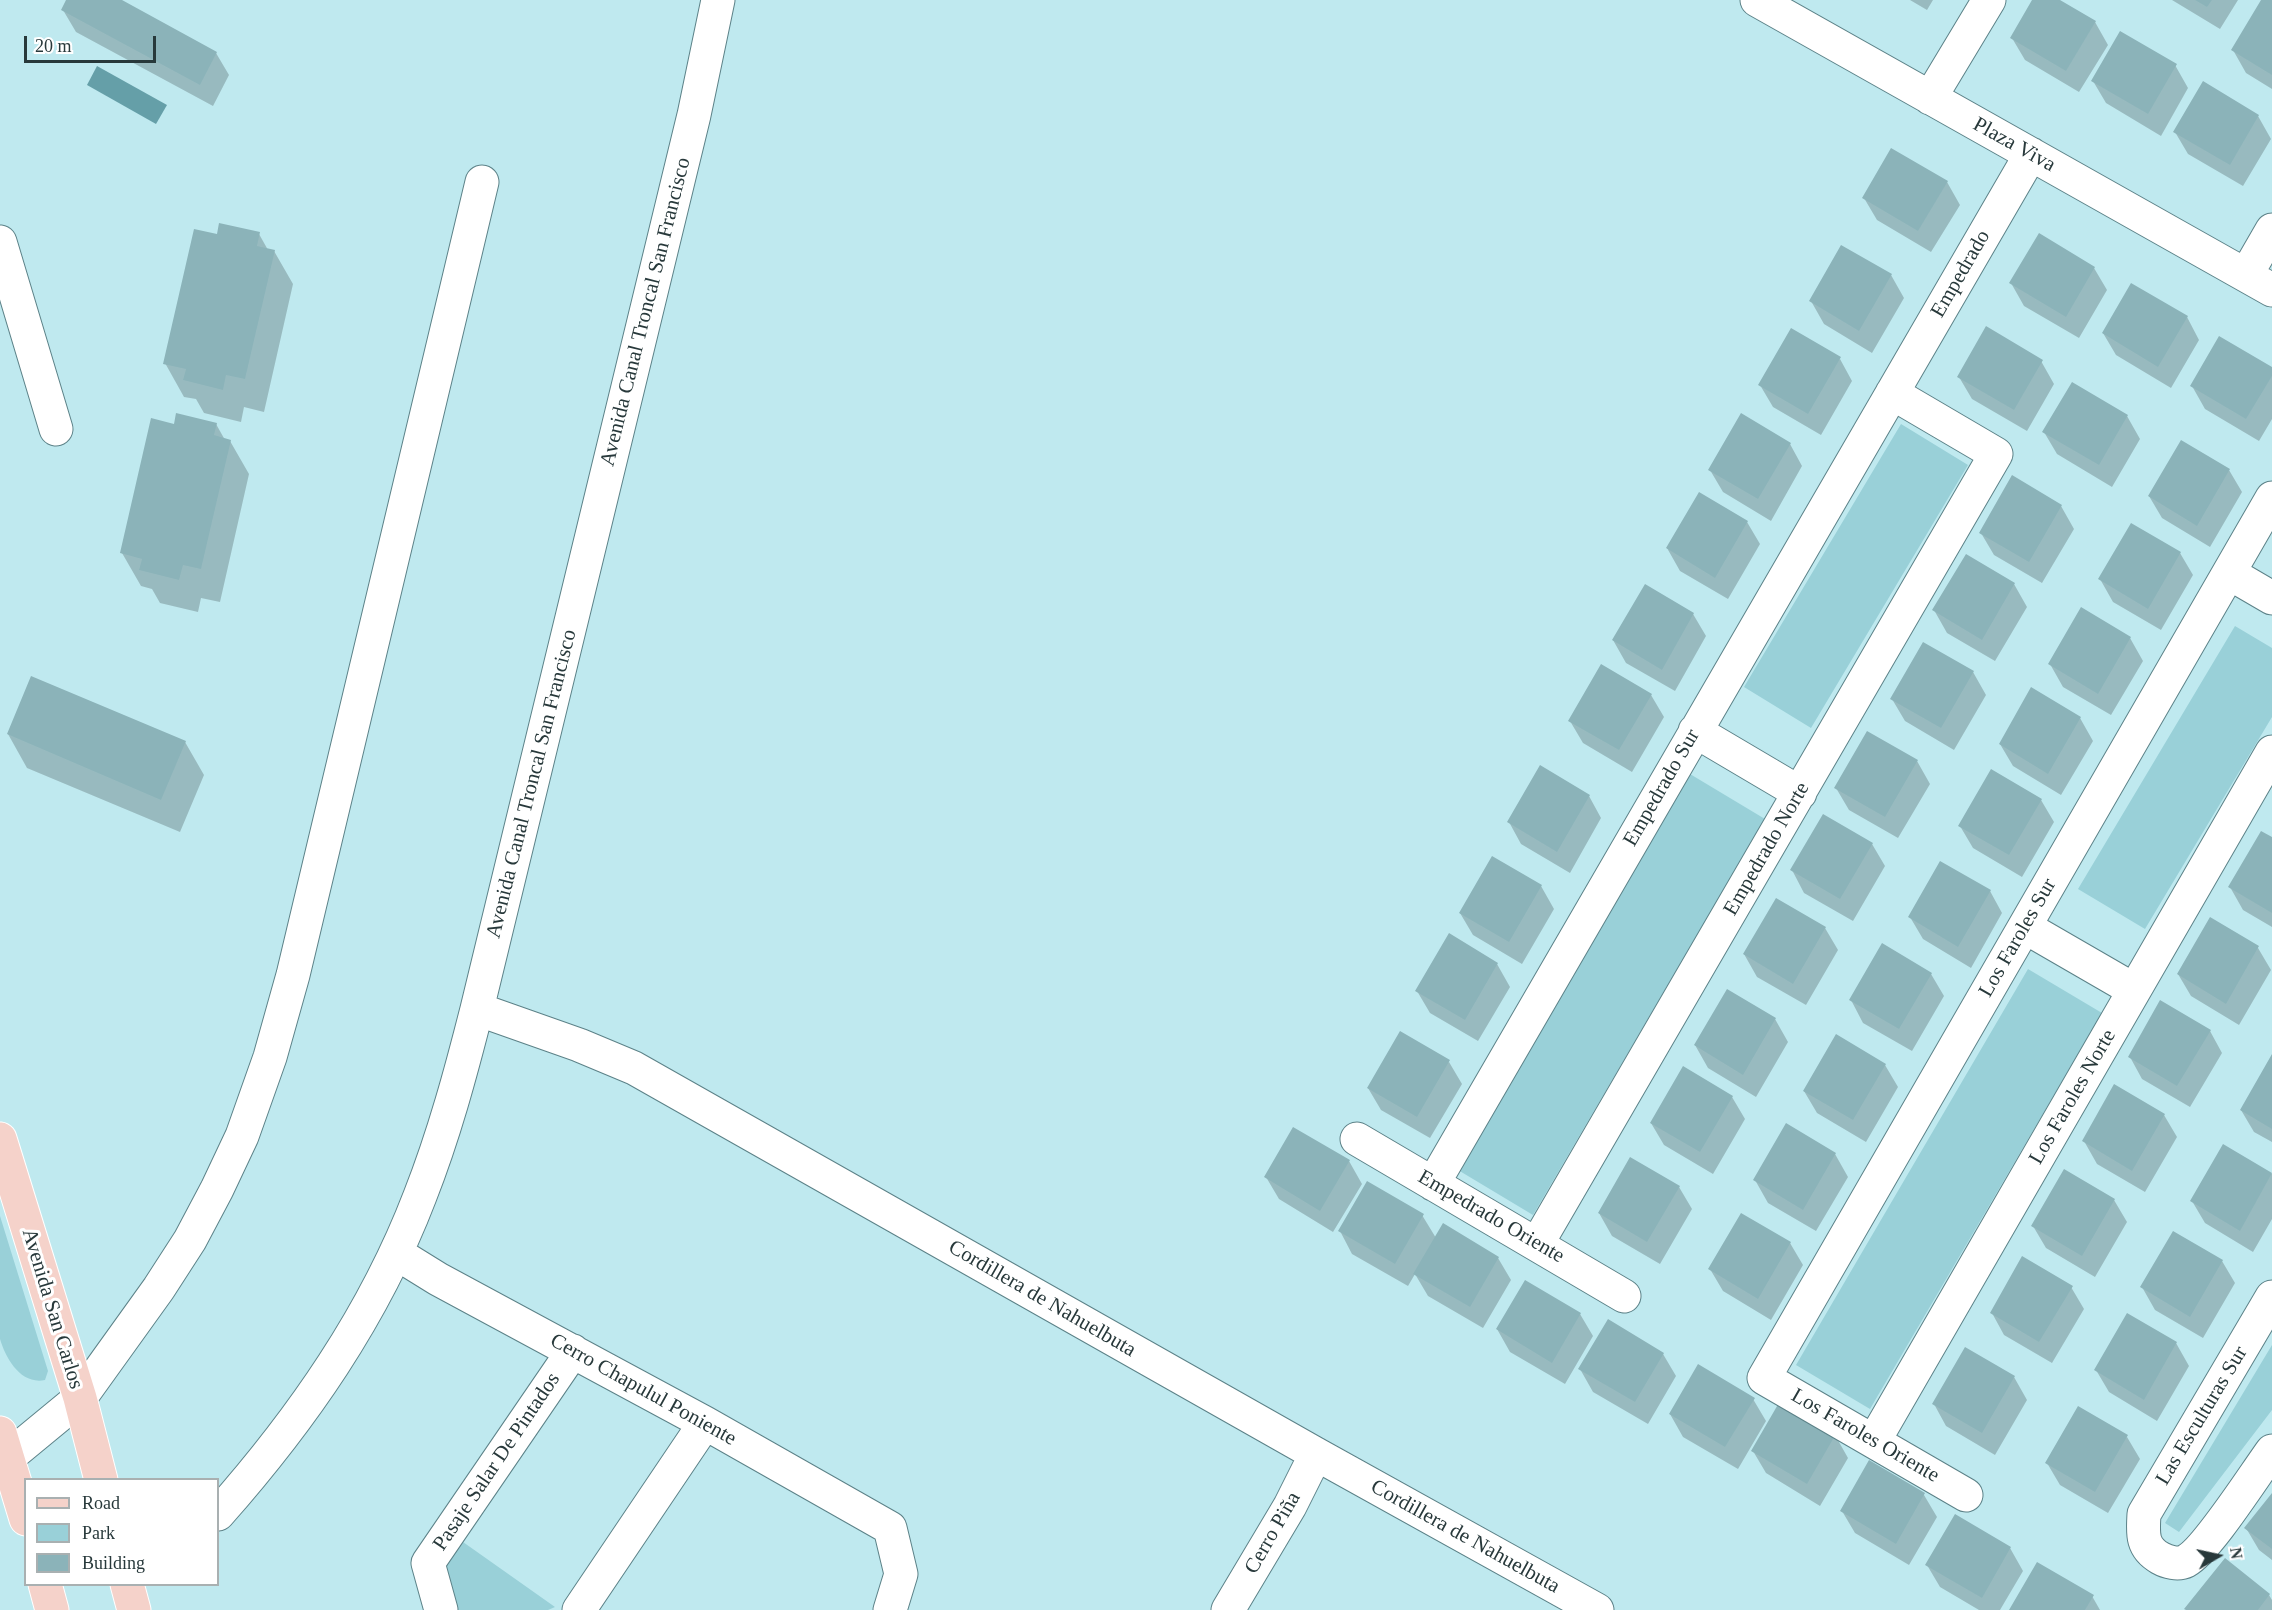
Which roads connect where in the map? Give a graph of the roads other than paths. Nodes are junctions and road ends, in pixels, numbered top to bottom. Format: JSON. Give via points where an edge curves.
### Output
{"nodes":[{"id":1,"x":718,"y":0,"type":"edge"},
{"id":2,"x":1757,"y":0,"type":"edge"},
{"id":3,"x":1989,"y":0,"type":"edge"},
{"id":4,"x":1930,"y":98,"type":"junction"},
{"id":5,"x":2031,"y":154,"type":"junction"},
{"id":6,"x":482,"y":182,"type":"dead end"},
{"id":7,"x":2272,"y":230,"type":"edge"},
{"id":8,"x":0,"y":242,"type":"edge"},
{"id":9,"x":2259,"y":283,"type":"edge"},
{"id":10,"x":1892,"y":393,"type":"junction"},
{"id":11,"x":57,"y":429,"type":"dead end"},
{"id":12,"x":2272,"y":498,"type":"edge"},
{"id":13,"x":2229,"y":573,"type":"junction"},
{"id":14,"x":2272,"y":598,"type":"edge"},
{"id":15,"x":1695,"y":731,"type":"junction"},
{"id":16,"x":2272,"y":752,"type":"edge"},
{"id":17,"x":1800,"y":793,"type":"junction"},
{"id":18,"x":2025,"y":927,"type":"junction"},
{"id":19,"x":2134,"y":990,"type":"junction"},
{"id":20,"x":477,"y":1009,"type":"junction"},
{"id":21,"x":0,"y":1139,"type":"edge"},
{"id":22,"x":1357,"y":1139,"type":"dead end"},
{"id":23,"x":1433,"y":1184,"type":"junction"},
{"id":24,"x":1537,"y":1244,"type":"junction"},
{"id":25,"x":396,"y":1253,"type":"junction"},
{"id":26,"x":1624,"y":1296,"type":"dead end"},
{"id":27,"x":2272,"y":1297,"type":"edge"},
{"id":28,"x":573,"y":1351,"type":"junction"},
{"id":29,"x":1764,"y":1378,"type":"joint"},
{"id":30,"x":80,"y":1398,"type":"junction"},
{"id":31,"x":705,"y":1422,"type":"junction"},
{"id":32,"x":1874,"y":1441,"type":"junction"},
{"id":33,"x":2,"y":1451,"type":"edge"},
{"id":34,"x":2272,"y":1451,"type":"edge"},
{"id":35,"x":1316,"y":1454,"type":"junction"},
{"id":36,"x":101,"y":1478,"type":"edge"},
{"id":37,"x":1965,"y":1495,"type":"dead end"},
{"id":38,"x":24,"y":1513,"type":"edge"},
{"id":39,"x":219,"y":1513,"type":"edge"},
{"id":40,"x":46,"y":1586,"type":"edge"},
{"id":41,"x":52,"y":1610,"type":"edge"},
{"id":42,"x":441,"y":1610,"type":"edge"},
{"id":43,"x":579,"y":1610,"type":"edge"},
{"id":44,"x":890,"y":1610,"type":"edge"},
{"id":45,"x":1228,"y":1610,"type":"edge"},
{"id":46,"x":1597,"y":1610,"type":"edge"}],
"edges":[{"from":1,"to":20,"type":"street","name":"Avenida Canal Troncal San Francisco","via":[[694,115]]},
{"from":2,"to":4,"type":"street","name":"Plaza Viva"},
{"from":3,"to":4,"type":"street"},
{"from":4,"to":5,"type":"street","name":"Plaza Viva"},
{"from":5,"to":9,"type":"street","name":"Plaza Viva"},
{"from":5,"to":10,"type":"street","name":"Empedrado"},
{"from":6,"to":30,"type":"street","via":[[299,952],[270,1057],[242,1136],[190,1240]]},
{"from":7,"to":9,"type":"street"},
{"from":8,"to":11,"type":"street"},
{"from":10,"to":15,"type":"street","name":"Empedrado Sur"},
{"from":10,"to":17,"type":"street","name":"Empedrado Norte","via":[[1996,454]]},
{"from":12,"to":13,"type":"street","name":"Los Faroles Sur"},
{"from":13,"to":14,"type":"street"},
{"from":13,"to":18,"type":"street","name":"Los Faroles Sur"},
{"from":15,"to":17,"type":"street"},
{"from":15,"to":23,"type":"street","name":"Empedrado Sur"},
{"from":16,"to":19,"type":"street","name":"Los Faroles Norte"},
{"from":17,"to":24,"type":"street","name":"Empedrado Norte"},
{"from":18,"to":19,"type":"street"},
{"from":18,"to":29,"type":"street","name":"Los Faroles Sur"},
{"from":19,"to":32,"type":"street","name":"Los Faroles Norte"},
{"from":20,"to":25,"type":"street","name":"Avenida Canal Troncal San Francisco","via":[[441,1140]]},
{"from":20,"to":35,"type":"street","name":"Cordillera de Nahuelbuta","via":[[634,1068]]},
{"from":21,"to":30,"type":"main road","name":"Avenida San Carlos"},
{"from":22,"to":23,"type":"street","name":"Empedrado Oriente"},
{"from":23,"to":24,"type":"street","name":"Empedrado Oriente"},
{"from":24,"to":26,"type":"street","name":"Empedrado Oriente"},
{"from":25,"to":28,"type":"street","name":"Cerro Chapulul Poniente"},
{"from":25,"to":39,"type":"street","name":"Avenida Canal Troncal San Francisco","via":[[334,1365],[297,1418]]},
{"from":27,"to":34,"type":"street","name":"Las Esculturas Sur","via":[[2144,1514],[2143,1538],[2150,1552],[2168,1563],[2185,1562],[2202,1547]]},
{"from":28,"to":31,"type":"street","name":"Cerro Chapulul Poniente"},
{"from":28,"to":42,"type":"street","name":"Pasaje Salar De Pintados","via":[[428,1563]]},
{"from":29,"to":32,"type":"street","name":"Los Faroles Oriente"},
{"from":30,"to":33,"type":"street"},
{"from":30,"to":36,"type":"main road","name":"Avenida San Carlos"},
{"from":31,"to":43,"type":"street"},
{"from":31,"to":44,"type":"street","name":"Cerro Chapulul Poniente","via":[[890,1528],[901,1574]]},
{"from":32,"to":37,"type":"street","name":"Los Faroles Oriente"},
{"from":33,"to":38,"type":"main road"},
{"from":35,"to":45,"type":"street","name":"Cerro Piña"},
{"from":35,"to":46,"type":"street","name":"Cordillera de Nahuelbuta"},
{"from":40,"to":41,"type":"main road"}]}
